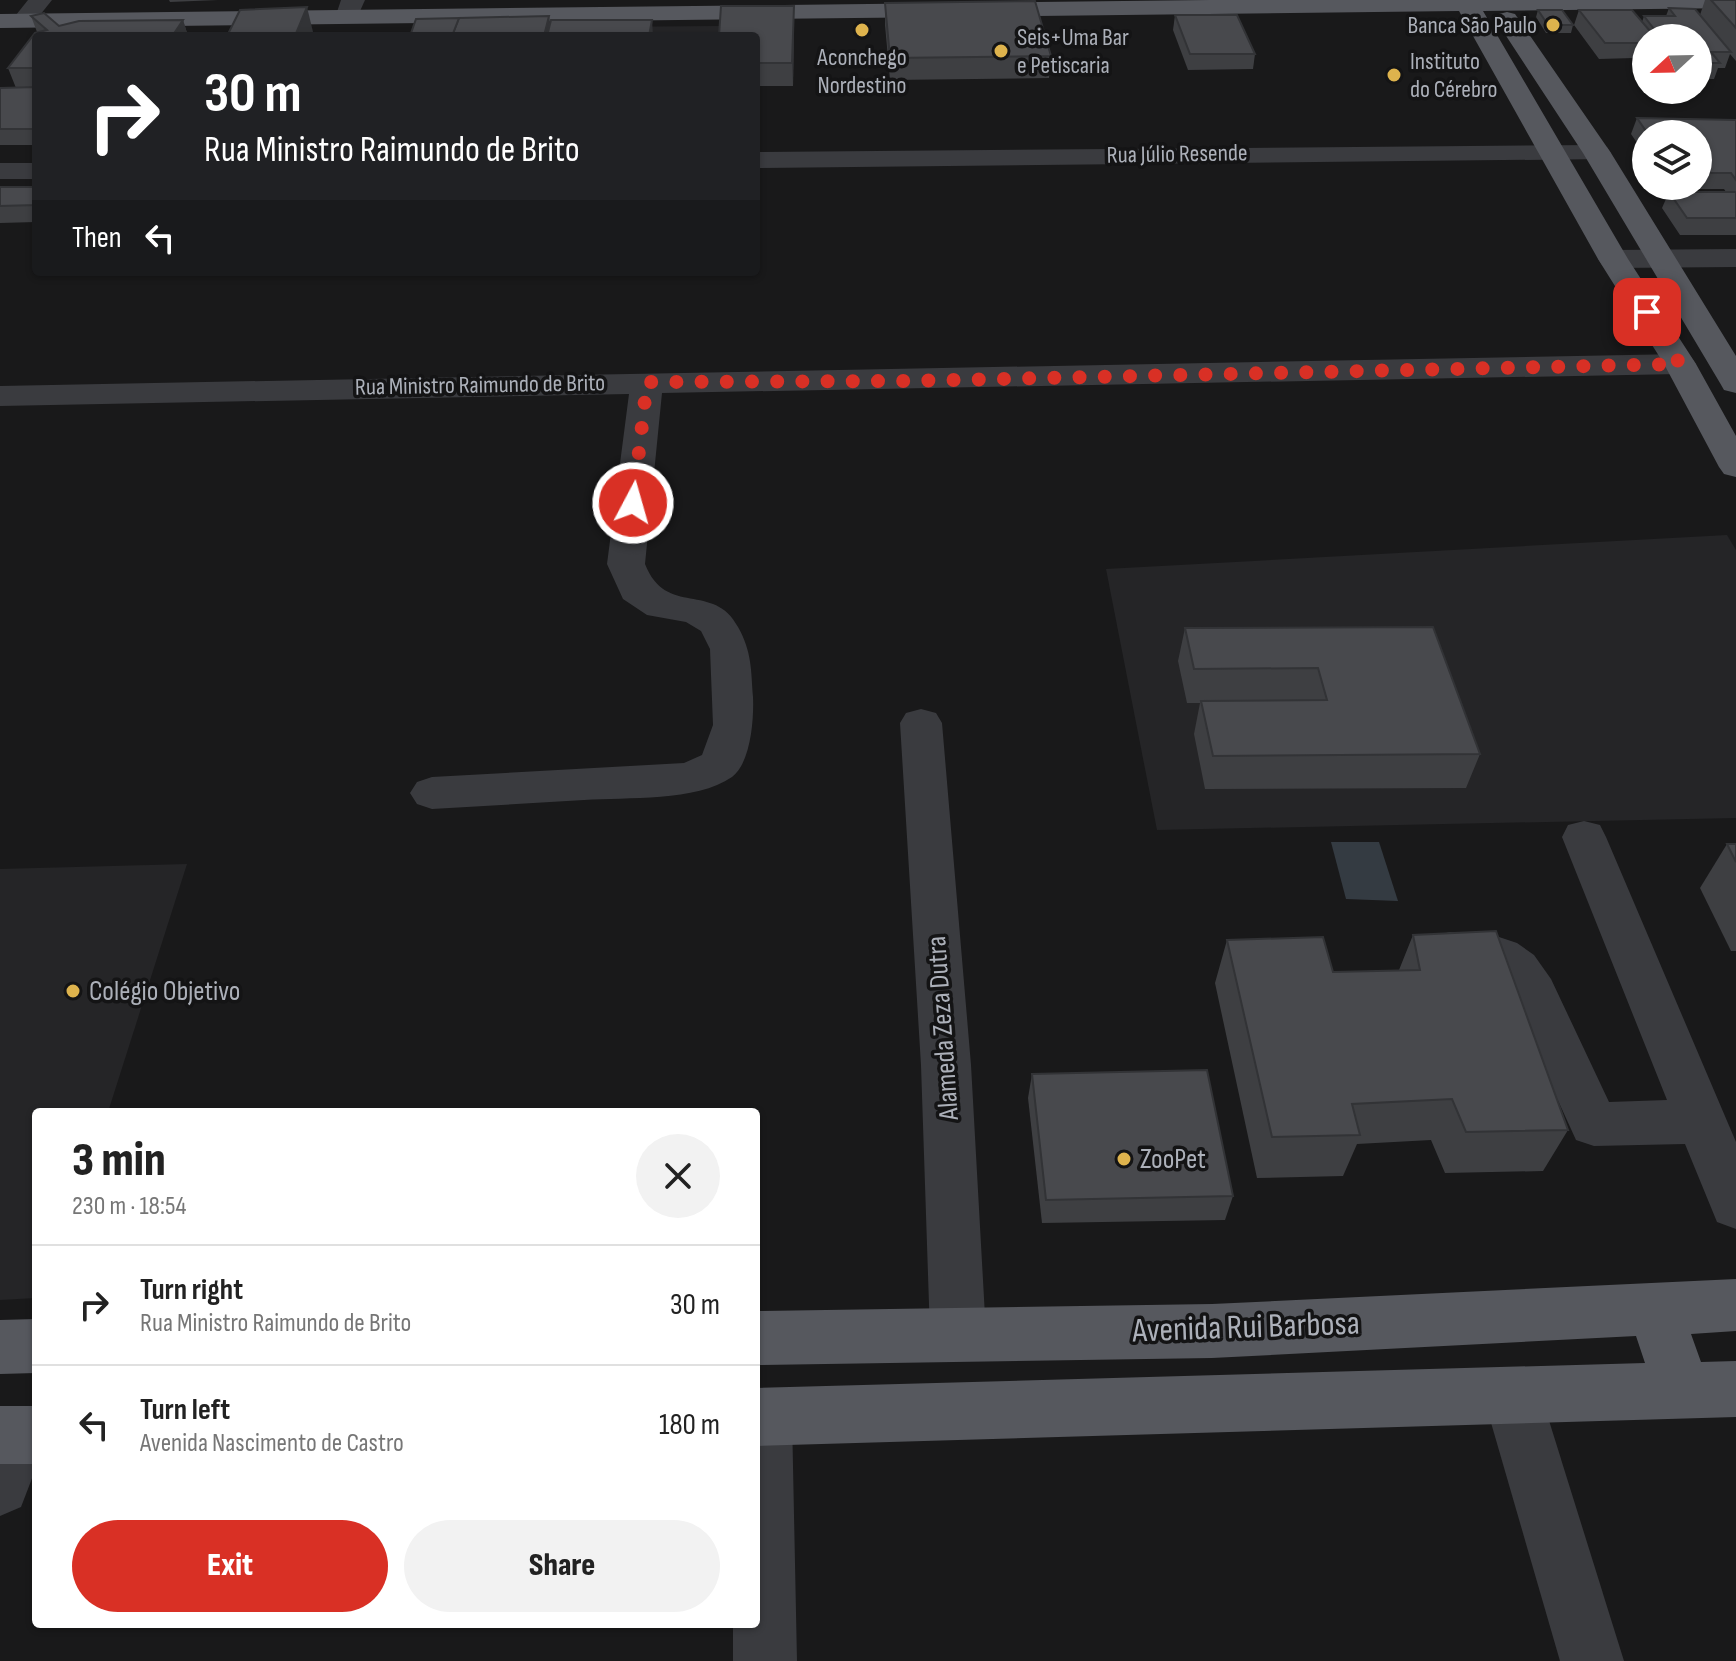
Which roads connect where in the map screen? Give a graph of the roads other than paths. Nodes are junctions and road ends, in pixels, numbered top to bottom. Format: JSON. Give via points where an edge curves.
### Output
{"nodes":[{"id":1,"x":40,"y":0,"type":"edge"},
{"id":2,"x":1598,"y":1,"type":"edge"},
{"id":3,"x":1736,"y":1,"type":"edge"},
{"id":4,"x":1354,"y":3,"type":"edge"},
{"id":5,"x":1497,"y":3,"type":"junction"},
{"id":6,"x":900,"y":4,"type":"edge"},
{"id":7,"x":1098,"y":4,"type":"edge"},
{"id":8,"x":1467,"y":4,"type":"junction"},
{"id":9,"x":754,"y":5,"type":"edge"},
{"id":10,"x":350,"y":7,"type":"edge"},
{"id":11,"x":12,"y":20,"type":"edge"},
{"id":12,"x":0,"y":46,"type":"edge"},
{"id":13,"x":1554,"y":153,"type":"junction"},
{"id":14,"x":1597,"y":153,"type":"junction"},
{"id":15,"x":760,"y":160,"type":"edge"},
{"id":16,"x":0,"y":171,"type":"edge"},
{"id":17,"x":32,"y":171,"type":"edge"},
{"id":18,"x":1736,"y":258,"type":"edge"},
{"id":19,"x":1613,"y":259,"type":"junction"},
{"id":20,"x":1659,"y":259,"type":"junction"},
{"id":21,"x":1680,"y":364,"type":"junction"},
{"id":22,"x":647,"y":382,"type":"junction"},
{"id":23,"x":1736,"y":383,"type":"edge"},
{"id":24,"x":0,"y":396,"type":"edge"},
{"id":25,"x":1736,"y":467,"type":"edge"},
{"id":26,"x":921,"y":723,"type":"dead end"},
{"id":27,"x":432,"y":793,"type":"dead end"},
{"id":28,"x":1584,"y":837,"type":"dead end"},
{"id":29,"x":1416,"y":952,"type":"edge"},
{"id":30,"x":1702,"y":1122,"type":"junction"},
{"id":31,"x":1736,"y":1205,"type":"edge"},
{"id":32,"x":1736,"y":1305,"type":"edge"},
{"id":33,"x":1654,"y":1309,"type":"junction"},
{"id":34,"x":958,"y":1334,"type":"junction"},
{"id":35,"x":760,"y":1338,"type":"edge"},
{"id":36,"x":32,"y":1346,"type":"edge"},
{"id":37,"x":0,"y":1347,"type":"edge"},
{"id":38,"x":1710,"y":1390,"type":"edge"},
{"id":39,"x":1512,"y":1395,"type":"junction"},
{"id":40,"x":760,"y":1417,"type":"edge"},
{"id":41,"x":760,"y":1458,"type":"edge"},
{"id":42,"x":765,"y":1661,"type":"edge"},
{"id":43,"x":1592,"y":1661,"type":"edge"}],
"edges":[{"from":1,"to":11,"type":"street"},
{"from":2,"to":3,"type":"main road"},
{"from":2,"to":5,"type":"main road"},
{"from":4,"to":7,"type":"main road"},
{"from":4,"to":8,"type":"main road"},
{"from":5,"to":8,"type":"main road"},
{"from":5,"to":14,"type":"main road"},
{"from":6,"to":7,"type":"main road"},
{"from":6,"to":9,"type":"main road"},
{"from":8,"to":13,"type":"main road"},
{"from":9,"to":10,"type":"main road"},
{"from":10,"to":11,"type":"main road"},
{"from":11,"to":12,"type":"main road"},
{"from":13,"to":14,"type":"street","name":"Rua Júlio Resende"},
{"from":13,"to":15,"type":"street","name":"Rua Júlio Resende"},
{"from":13,"to":19,"type":"main road"},
{"from":14,"to":20,"type":"main road"},
{"from":16,"to":17,"type":"street"},
{"from":18,"to":20,"type":"street"},
{"from":19,"to":20,"type":"street"},
{"from":19,"to":21,"type":"main road"},
{"from":20,"to":23,"type":"main road"},
{"from":21,"to":22,"type":"street","name":"Rua Ministro Raimundo de Brito"},
{"from":21,"to":25,"type":"main road"},
{"from":22,"to":24,"type":"street","name":"Rua Ministro Raimundo de Brito"},
{"from":22,"to":27,"type":"street","via":[[626,564],[636,590],[661,606],[696,611],[717,623],[730,649],[734,725],[719,765],[689,778]]},
{"from":26,"to":34,"type":"street","name":"Alameda Zeza Dutra","via":[[946,1065]]},
{"from":28,"to":30,"type":"street"},
{"from":29,"to":30,"type":"street","via":[[1491,949],[1512,962],[1527,979],[1594,1124]]},
{"from":30,"to":31,"type":"street"},
{"from":32,"to":33,"type":"main road","name":"Avenida Rui Barbosa"},
{"from":33,"to":34,"type":"main road","name":"Avenida Rui Barbosa","via":[[1212,1331]]},
{"from":33,"to":38,"type":"main road"},
{"from":34,"to":35,"type":"main road","name":"Avenida Rui Barbosa"},
{"from":36,"to":37,"type":"main road"},
{"from":38,"to":39,"type":"main road"},
{"from":39,"to":40,"type":"main road"},
{"from":39,"to":43,"type":"street"},
{"from":41,"to":42,"type":"street"}]}
